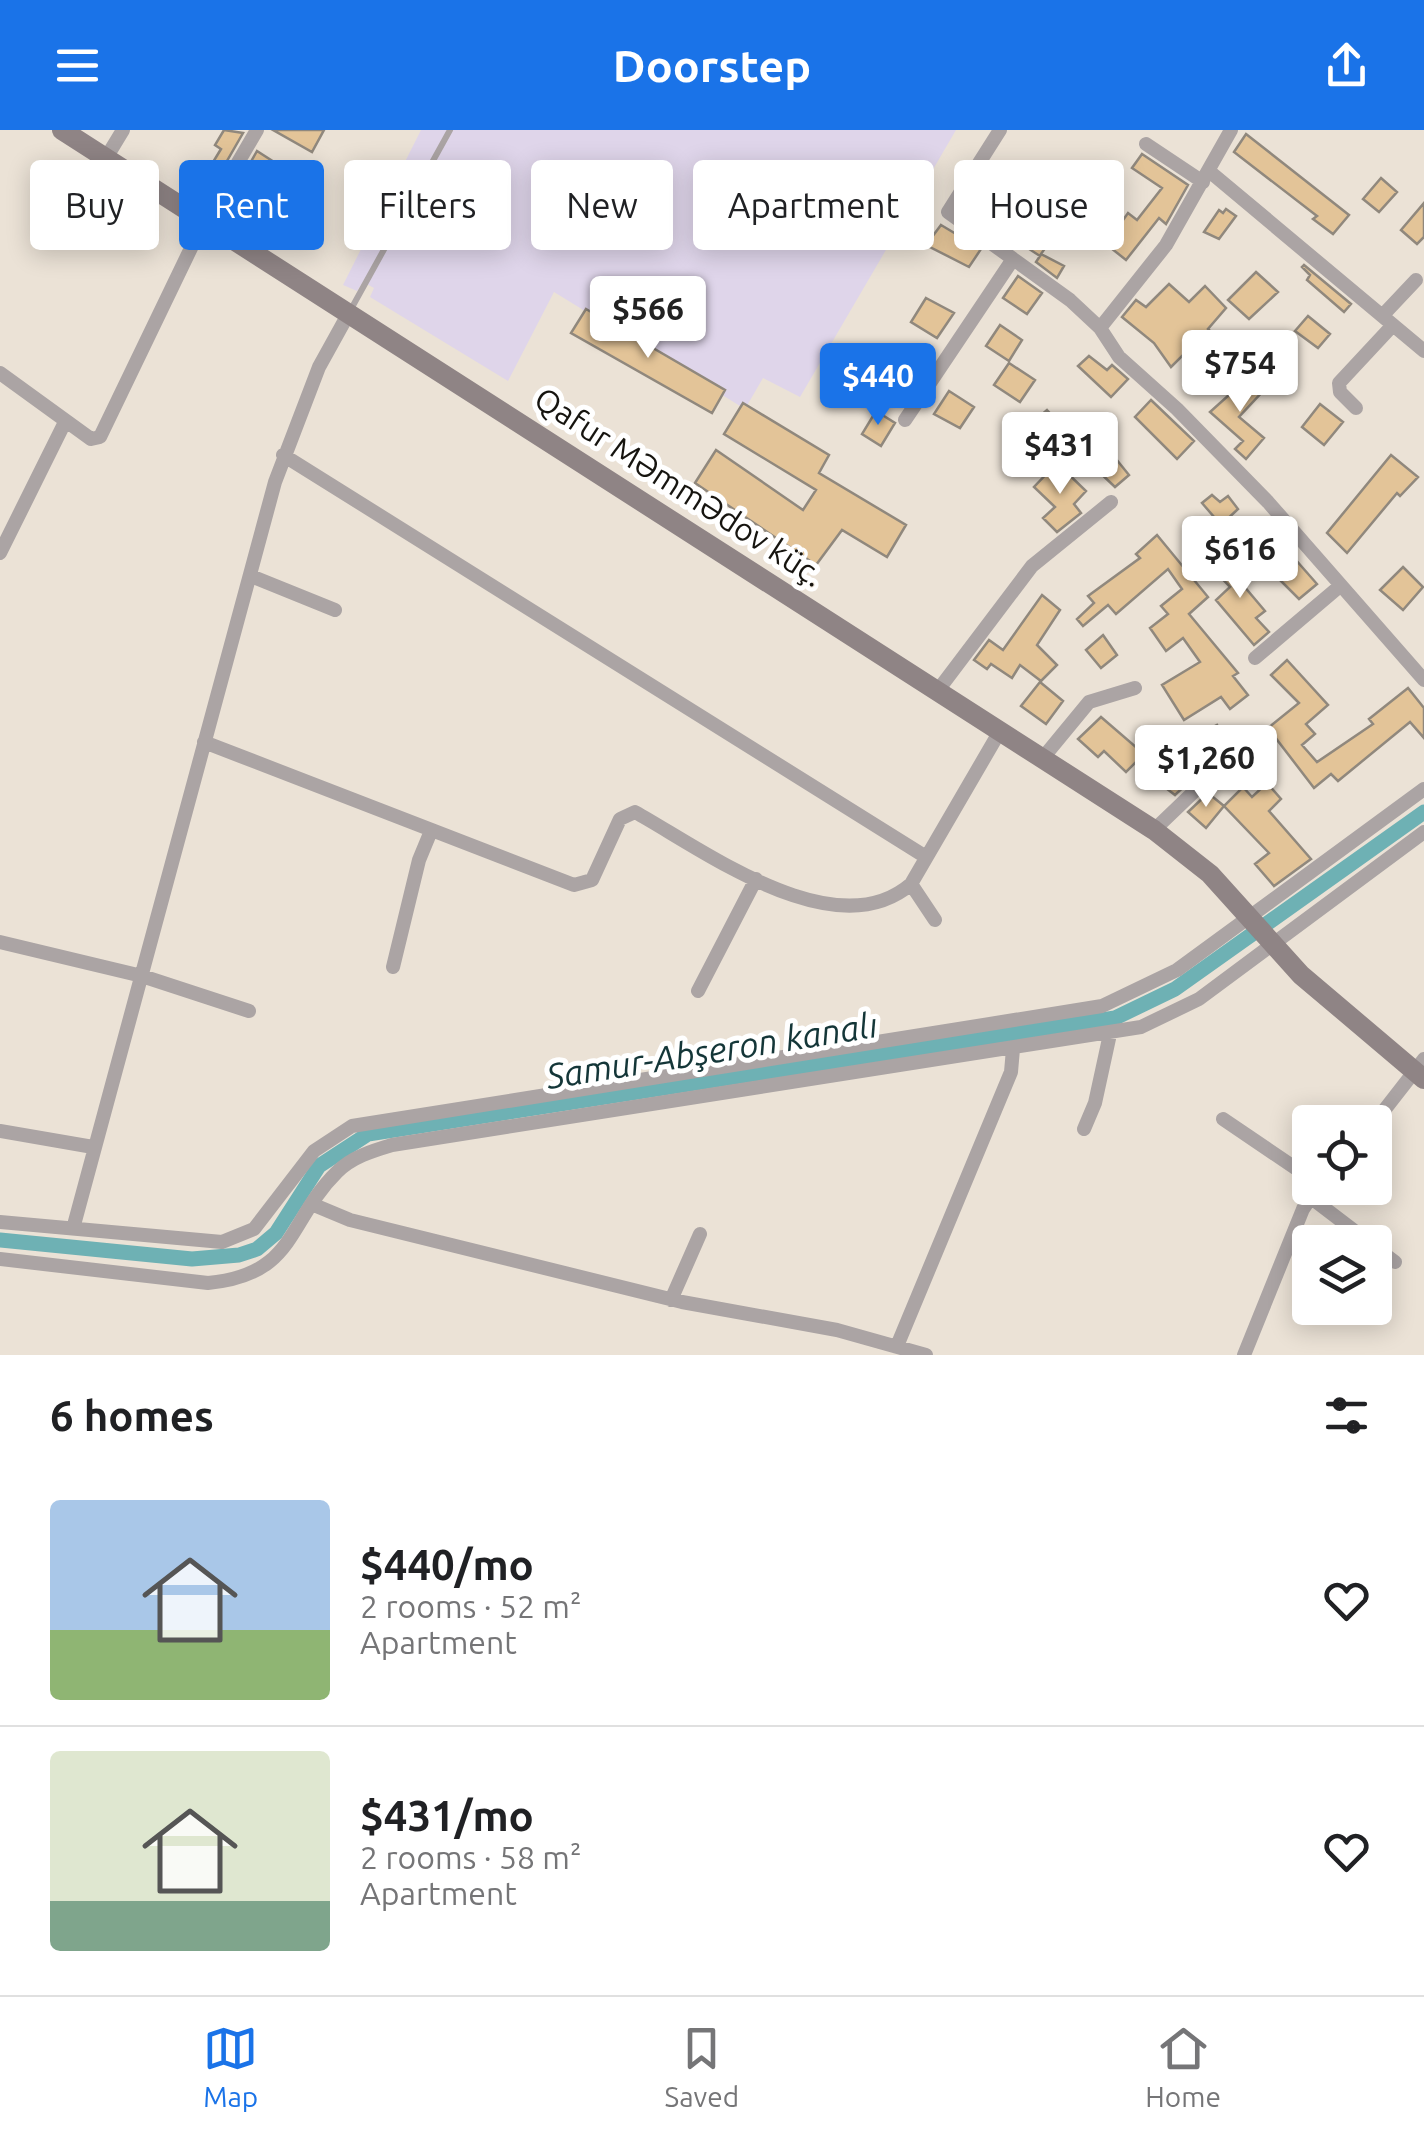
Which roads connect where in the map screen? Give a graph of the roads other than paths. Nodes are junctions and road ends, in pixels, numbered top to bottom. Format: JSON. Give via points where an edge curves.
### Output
{"nodes":[{"id":1,"x":62,"y":130,"type":"edge"},
{"id":2,"x":124,"y":130,"type":"edge"},
{"id":3,"x":257,"y":130,"type":"edge"},
{"id":4,"x":450,"y":130,"type":"edge"},
{"id":5,"x":1000,"y":130,"type":"edge"},
{"id":6,"x":1231,"y":130,"type":"edge"},
{"id":7,"x":1146,"y":144,"type":"dead end"},
{"id":8,"x":106,"y":158,"type":"junction"},
{"id":9,"x":240,"y":160,"type":"edge"},
{"id":10,"x":1206,"y":176,"type":"junction"},
{"id":11,"x":179,"y":203,"type":"edge"},
{"id":12,"x":191,"y":250,"type":"edge"},
{"id":13,"x":254,"y":250,"type":"edge"},
{"id":14,"x":1011,"y":262,"type":"junction"},
{"id":15,"x":1416,"y":280,"type":"dead end"},
{"id":16,"x":350,"y":312,"type":"junction"},
{"id":17,"x":1388,"y":320,"type":"junction"},
{"id":18,"x":1100,"y":328,"type":"junction"},
{"id":19,"x":1424,"y":351,"type":"edge"},
{"id":20,"x":0,"y":373,"type":"edge"},
{"id":21,"x":1356,"y":408,"type":"dead end"},
{"id":22,"x":906,"y":420,"type":"dead end"},
{"id":23,"x":65,"y":422,"type":"junction"},
{"id":24,"x":284,"y":455,"type":"junction"},
{"id":25,"x":1111,"y":502,"type":"dead end"},
{"id":26,"x":0,"y":553,"type":"edge"},
{"id":27,"x":251,"y":576,"type":"junction"},
{"id":28,"x":1340,"y":586,"type":"junction"},
{"id":29,"x":335,"y":610,"type":"dead end"},
{"id":30,"x":1255,"y":658,"type":"dead end"},
{"id":31,"x":1424,"y":680,"type":"edge"},
{"id":32,"x":1134,"y":688,"type":"dead end"},
{"id":33,"x":940,"y":690,"type":"junction"},
{"id":34,"x":1000,"y":731,"type":"junction"},
{"id":35,"x":204,"y":742,"type":"junction"},
{"id":36,"x":1042,"y":760,"type":"junction"},
{"id":37,"x":1226,"y":760,"type":"dead end"},
{"id":38,"x":1424,"y":789,"type":"edge"},
{"id":39,"x":1154,"y":830,"type":"junction"},
{"id":40,"x":431,"y":831,"type":"junction"},
{"id":41,"x":1424,"y":832,"type":"edge"},
{"id":42,"x":926,"y":858,"type":"junction"},
{"id":43,"x":756,"y":879,"type":"junction"},
{"id":44,"x":911,"y":884,"type":"junction"},
{"id":45,"x":1246,"y":916,"type":"junction"},
{"id":46,"x":934,"y":920,"type":"dead end"},
{"id":47,"x":0,"y":942,"type":"edge"},
{"id":48,"x":1271,"y":946,"type":"junction"},
{"id":49,"x":394,"y":967,"type":"dead end"},
{"id":50,"x":142,"y":976,"type":"junction"},
{"id":51,"x":698,"y":991,"type":"dead end"},
{"id":52,"x":249,"y":1011,"type":"dead end"},
{"id":53,"x":1110,"y":1034,"type":"junction"},
{"id":54,"x":1013,"y":1049,"type":"junction"},
{"id":55,"x":1421,"y":1069,"type":"edge"},
{"id":56,"x":1390,"y":1105,"type":"edge"},
{"id":57,"x":1223,"y":1118,"type":"dead end"},
{"id":58,"x":1084,"y":1129,"type":"dead end"},
{"id":59,"x":0,"y":1131,"type":"edge"},
{"id":60,"x":93,"y":1147,"type":"junction"},
{"id":61,"x":1292,"y":1166,"type":"edge"},
{"id":62,"x":1307,"y":1205,"type":"edge"},
{"id":63,"x":1327,"y":1205,"type":"edge"},
{"id":64,"x":314,"y":1206,"type":"junction"},
{"id":65,"x":266,"y":1217,"type":"junction"},
{"id":66,"x":0,"y":1222,"type":"edge"},
{"id":67,"x":74,"y":1225,"type":"junction"},
{"id":68,"x":1350,"y":1225,"type":"edge"},
{"id":69,"x":298,"y":1230,"type":"junction"},
{"id":70,"x":700,"y":1234,"type":"dead end"},
{"id":71,"x":0,"y":1259,"type":"edge"},
{"id":72,"x":1392,"y":1260,"type":"edge"},
{"id":73,"x":1395,"y":1262,"type":"dead end"},
{"id":74,"x":671,"y":1300,"type":"junction"},
{"id":75,"x":897,"y":1346,"type":"junction"},
{"id":76,"x":926,"y":1355,"type":"edge"},
{"id":77,"x":1244,"y":1355,"type":"edge"}],
"edges":[{"from":1,"to":8,"type":"street","name":"Qafur Məmmədov küç."},
{"from":2,"to":8,"type":"street"},
{"from":3,"to":9,"type":"street"},
{"from":4,"to":16,"type":"lane"},
{"from":5,"to":14,"type":"street","via":[[948,212]]},
{"from":6,"to":10,"type":"street"},
{"from":7,"to":10,"type":"street"},
{"from":8,"to":11,"type":"street","name":"Qafur Məmmədov küç."},
{"from":10,"to":17,"type":"street"},
{"from":10,"to":18,"type":"street","via":[[1166,245]]},
{"from":12,"to":23,"type":"street","via":[[106,429],[91,439]]},
{"from":13,"to":16,"type":"street","name":"Qafur Məmmədov küç."},
{"from":14,"to":18,"type":"street"},
{"from":14,"to":22,"type":"street"},
{"from":15,"to":17,"type":"street"},
{"from":16,"to":24,"type":"street"},
{"from":16,"to":33,"type":"street","name":"Qafur Məmmədov küç."},
{"from":17,"to":19,"type":"street"},
{"from":17,"to":21,"type":"street","via":[[1339,383]]},
{"from":18,"to":28,"type":"street","via":[[1118,357],[1229,461]]},
{"from":20,"to":23,"type":"street"},
{"from":23,"to":26,"type":"street"},
{"from":24,"to":27,"type":"street"},
{"from":24,"to":42,"type":"street"},
{"from":25,"to":33,"type":"street","via":[[1032,566]]},
{"from":27,"to":29,"type":"street"},
{"from":27,"to":35,"type":"street"},
{"from":28,"to":30,"type":"street"},
{"from":28,"to":31,"type":"street"},
{"from":32,"to":36,"type":"street","via":[[1090,702]]},
{"from":33,"to":34,"type":"street","name":"Qafur Məmmədov küç."},
{"from":34,"to":36,"type":"street","name":"Qafur Məmmədov küç."},
{"from":34,"to":42,"type":"street"},
{"from":35,"to":40,"type":"street"},
{"from":35,"to":50,"type":"street"},
{"from":36,"to":39,"type":"street","name":"Qafur Məmmədov küç."},
{"from":37,"to":39,"type":"street"},
{"from":38,"to":45,"type":"street"},
{"from":39,"to":45,"type":"street","name":"Qafur Məmmədov küç.","via":[[1210,874]]},
{"from":40,"to":43,"type":"street","via":[[585,885],[598,872],[620,819],[635,812]]},
{"from":40,"to":49,"type":"street"},
{"from":41,"to":48,"type":"street"},
{"from":42,"to":44,"type":"street"},
{"from":43,"to":44,"type":"street","via":[[834,906],[889,900]]},
{"from":43,"to":51,"type":"street"},
{"from":44,"to":46,"type":"street"},
{"from":45,"to":48,"type":"street","name":"Qafur Məmmədov küç."},
{"from":45,"to":65,"type":"street","via":[[1176,970],[1102,1006],[352,1126],[314,1151]]},
{"from":47,"to":50,"type":"street"},
{"from":48,"to":53,"type":"street","via":[[1181,1011]]},
{"from":48,"to":55,"type":"street","via":[[1336,1007]]},
{"from":50,"to":52,"type":"street"},
{"from":50,"to":60,"type":"street"},
{"from":53,"to":54,"type":"street"},
{"from":53,"to":58,"type":"street"},
{"from":54,"to":64,"type":"street","via":[[392,1145],[347,1164]]},
{"from":54,"to":75,"type":"street","via":[[1011,1072]]},
{"from":55,"to":56,"type":"street"},
{"from":57,"to":61,"type":"street"},
{"from":59,"to":60,"type":"street"},
{"from":60,"to":67,"type":"street"},
{"from":62,"to":77,"type":"street"},
{"from":63,"to":68,"type":"street"},
{"from":64,"to":69,"type":"street"},
{"from":64,"to":74,"type":"street"},
{"from":65,"to":67,"type":"street","via":[[244,1236],[222,1242]]},
{"from":65,"to":69,"type":"street"},
{"from":66,"to":67,"type":"street"},
{"from":69,"to":71,"type":"street","via":[[264,1266],[224,1281]]},
{"from":70,"to":74,"type":"street"},
{"from":72,"to":73,"type":"street"},
{"from":74,"to":75,"type":"street"},
{"from":75,"to":76,"type":"street"}]}
